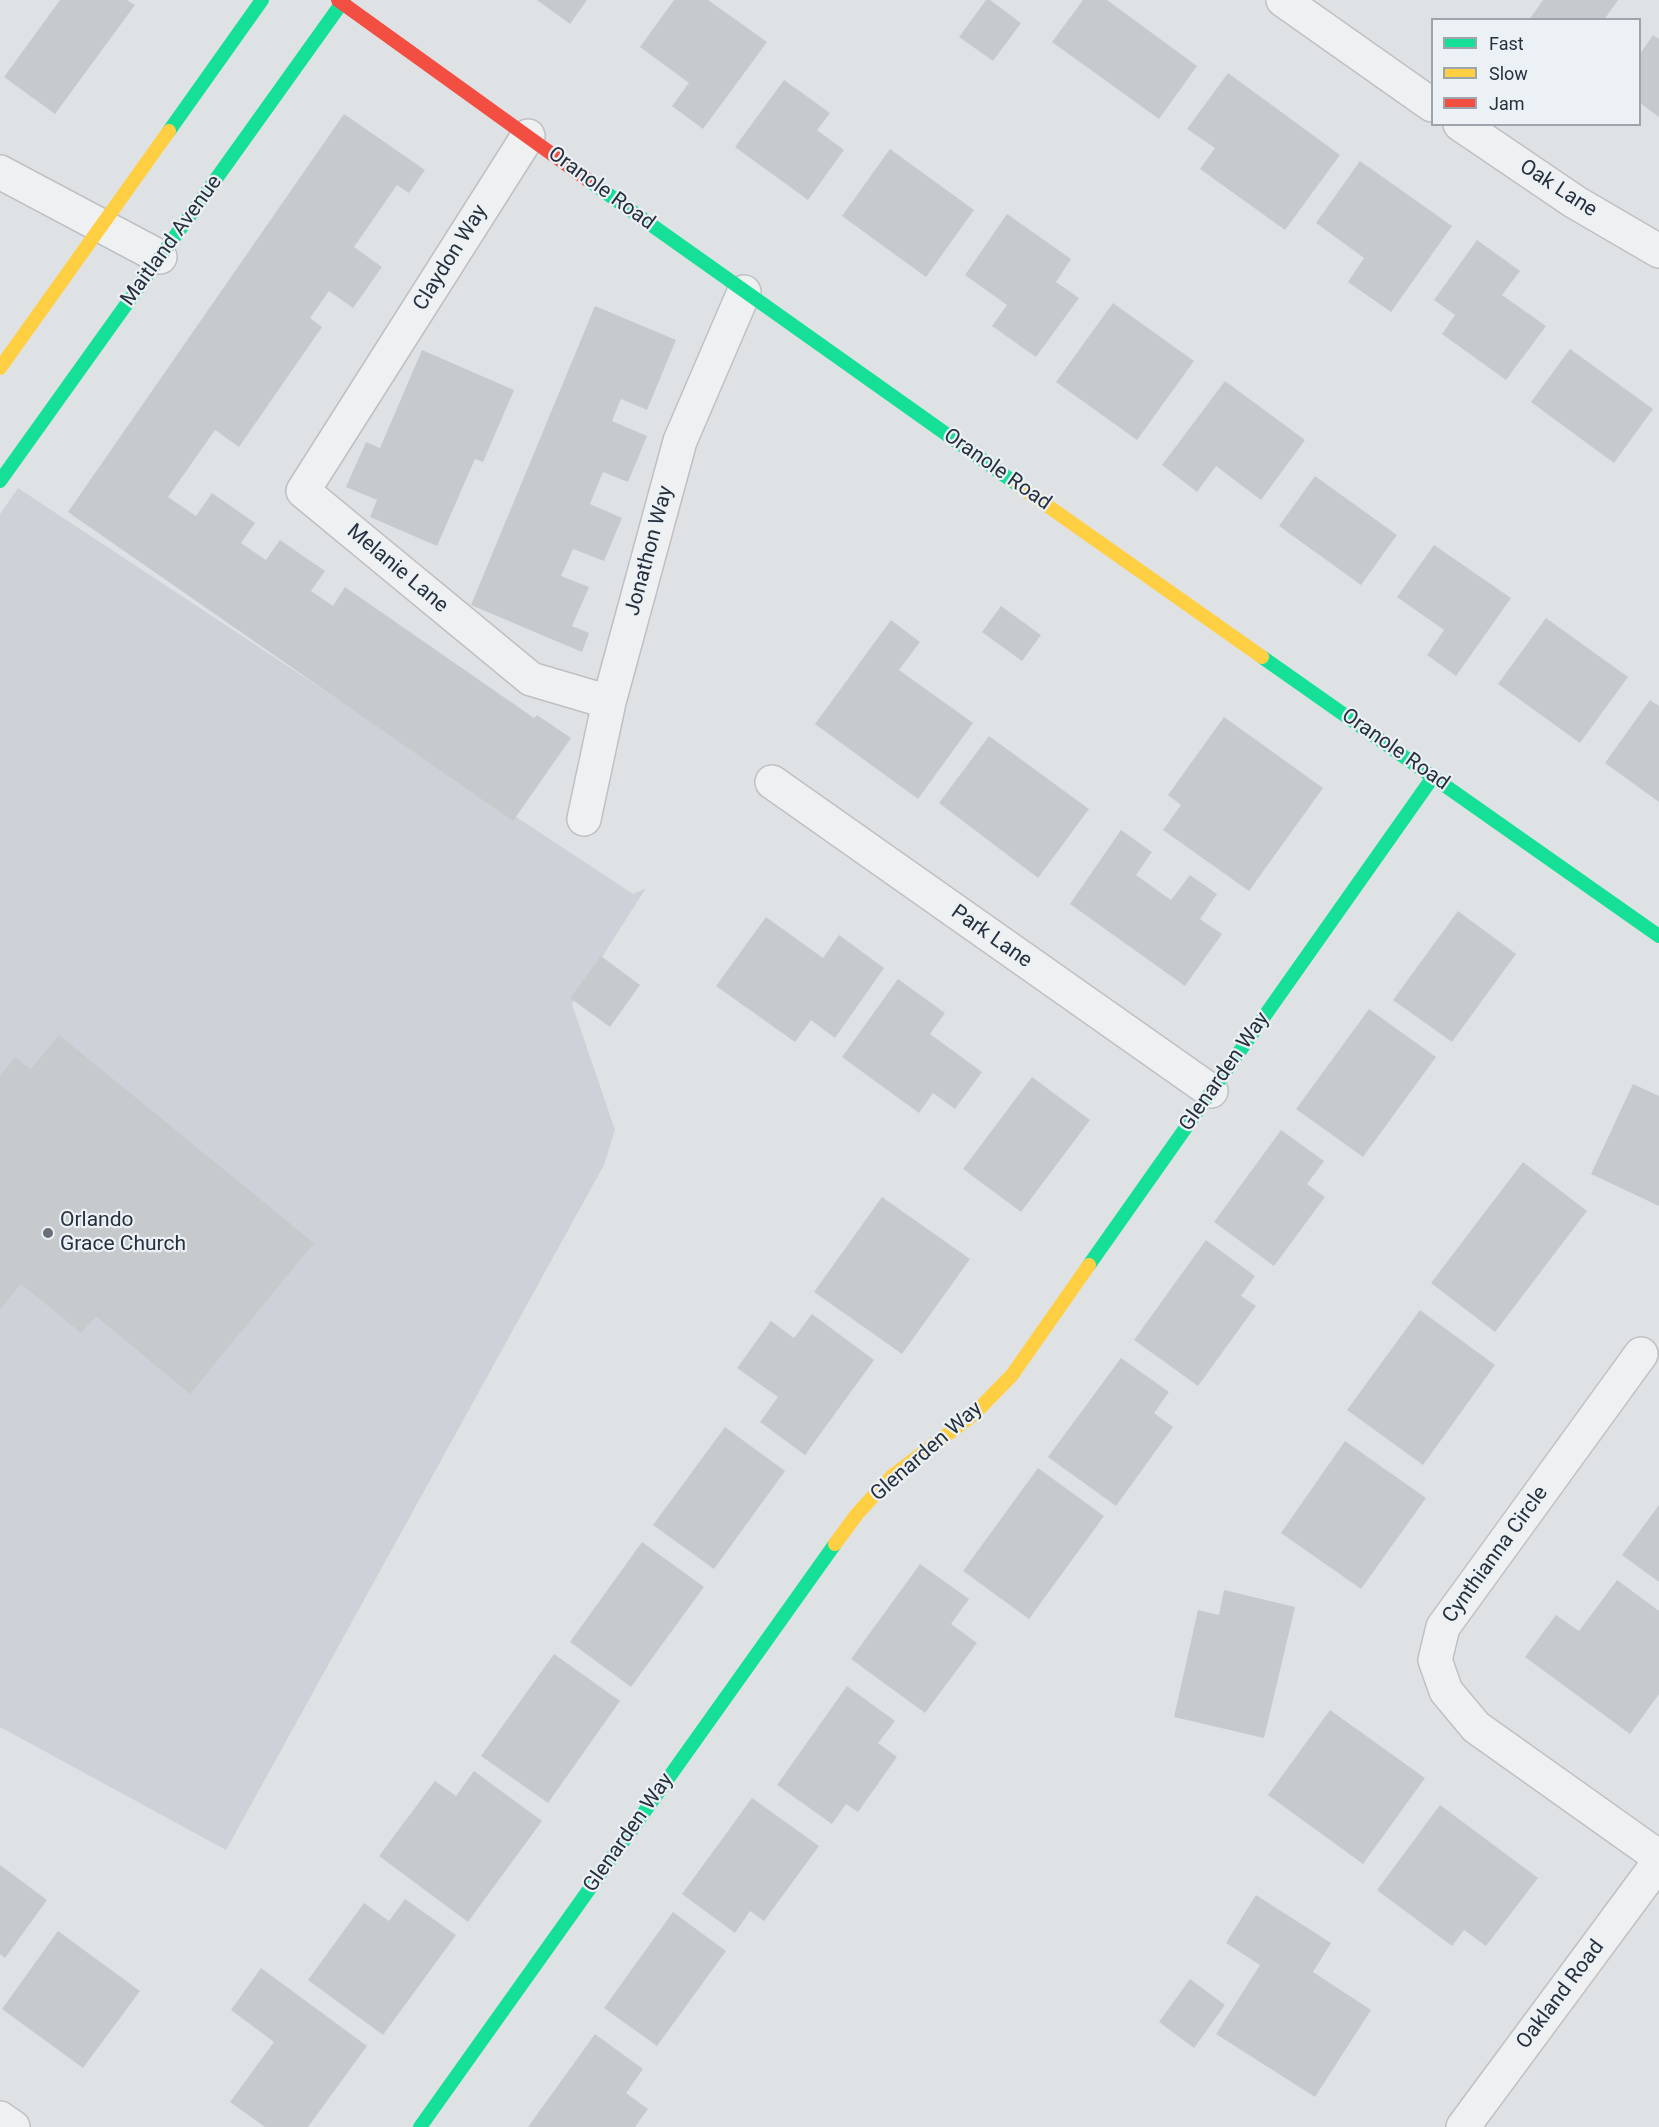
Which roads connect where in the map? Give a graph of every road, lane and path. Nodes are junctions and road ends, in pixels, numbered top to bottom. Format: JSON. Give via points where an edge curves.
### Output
{"nodes":[{"id":1,"x":262,"y":0,"type":"edge"},
{"id":2,"x":1282,"y":0,"type":"edge"},
{"id":3,"x":342,"y":1,"type":"edge"},
{"id":4,"x":1431,"y":104,"type":"edge"},
{"id":5,"x":1463,"y":126,"type":"edge"},
{"id":6,"x":528,"y":136,"type":"junction"},
{"id":7,"x":0,"y":172,"type":"edge"},
{"id":8,"x":101,"y":226,"type":"junction"},
{"id":9,"x":1659,"y":251,"type":"edge"},
{"id":10,"x":160,"y":257,"type":"junction"},
{"id":11,"x":744,"y":292,"type":"junction"},
{"id":12,"x":0,"y":368,"type":"edge"},
{"id":13,"x":374,"y":380,"type":"joint"},
{"id":14,"x":0,"y":481,"type":"edge"},
{"id":15,"x":609,"y":702,"type":"junction"},
{"id":16,"x":1433,"y":777,"type":"junction"},
{"id":17,"x":772,"y":782,"type":"dead end"},
{"id":18,"x":584,"y":819,"type":"dead end"},
{"id":19,"x":1659,"y":936,"type":"edge"},
{"id":20,"x":1211,"y":1091,"type":"junction"},
{"id":21,"x":1641,"y":1354,"type":"dead end"},
{"id":22,"x":1659,"y":1857,"type":"edge"},
{"id":23,"x":1659,"y":1862,"type":"edge"},
{"id":24,"x":0,"y":2118,"type":"edge"},
{"id":25,"x":13,"y":2127,"type":"edge"},
{"id":26,"x":420,"y":2127,"type":"edge"},
{"id":27,"x":1462,"y":2127,"type":"edge"}],
"edges":[{"from":1,"to":8,"type":"street"},
{"from":2,"to":4,"type":"street"},
{"from":3,"to":6,"type":"street","name":"Oranole Road"},
{"from":3,"to":10,"type":"street","name":"Maitland Avenue"},
{"from":5,"to":9,"type":"street","name":"Oak Lane","via":[[1575,202]]},
{"from":6,"to":11,"type":"street","name":"Oranole Road"},
{"from":6,"to":13,"type":"street","name":"Claydon Way"},
{"from":7,"to":8,"type":"street"},
{"from":8,"to":10,"type":"street"},
{"from":8,"to":12,"type":"street"},
{"from":10,"to":14,"type":"street","name":"Maitland Avenue"},
{"from":11,"to":15,"type":"street","name":"Jonathon Way","via":[[680,441]]},
{"from":11,"to":16,"type":"street","name":"Oranole Road"},
{"from":13,"to":15,"type":"street","name":"Melanie Lane","via":[[303,491],[531,679]]},
{"from":15,"to":18,"type":"street","name":"Jonathon Way"},
{"from":16,"to":19,"type":"street","name":"Oranole Road"},
{"from":16,"to":20,"type":"street","name":"Glenarden Way"},
{"from":17,"to":20,"type":"street","name":"Park Lane"},
{"from":20,"to":26,"type":"street","name":"Glenarden Way","via":[[1012,1375],[973,1415],[892,1476],[857,1514]]},
{"from":21,"to":22,"type":"street","name":"Cynthianna Circle","via":[[1443,1627],[1435,1660],[1446,1691],[1476,1727]]},
{"from":23,"to":27,"type":"street","name":"Oakland Road"},
{"from":24,"to":25,"type":"street"}]}
